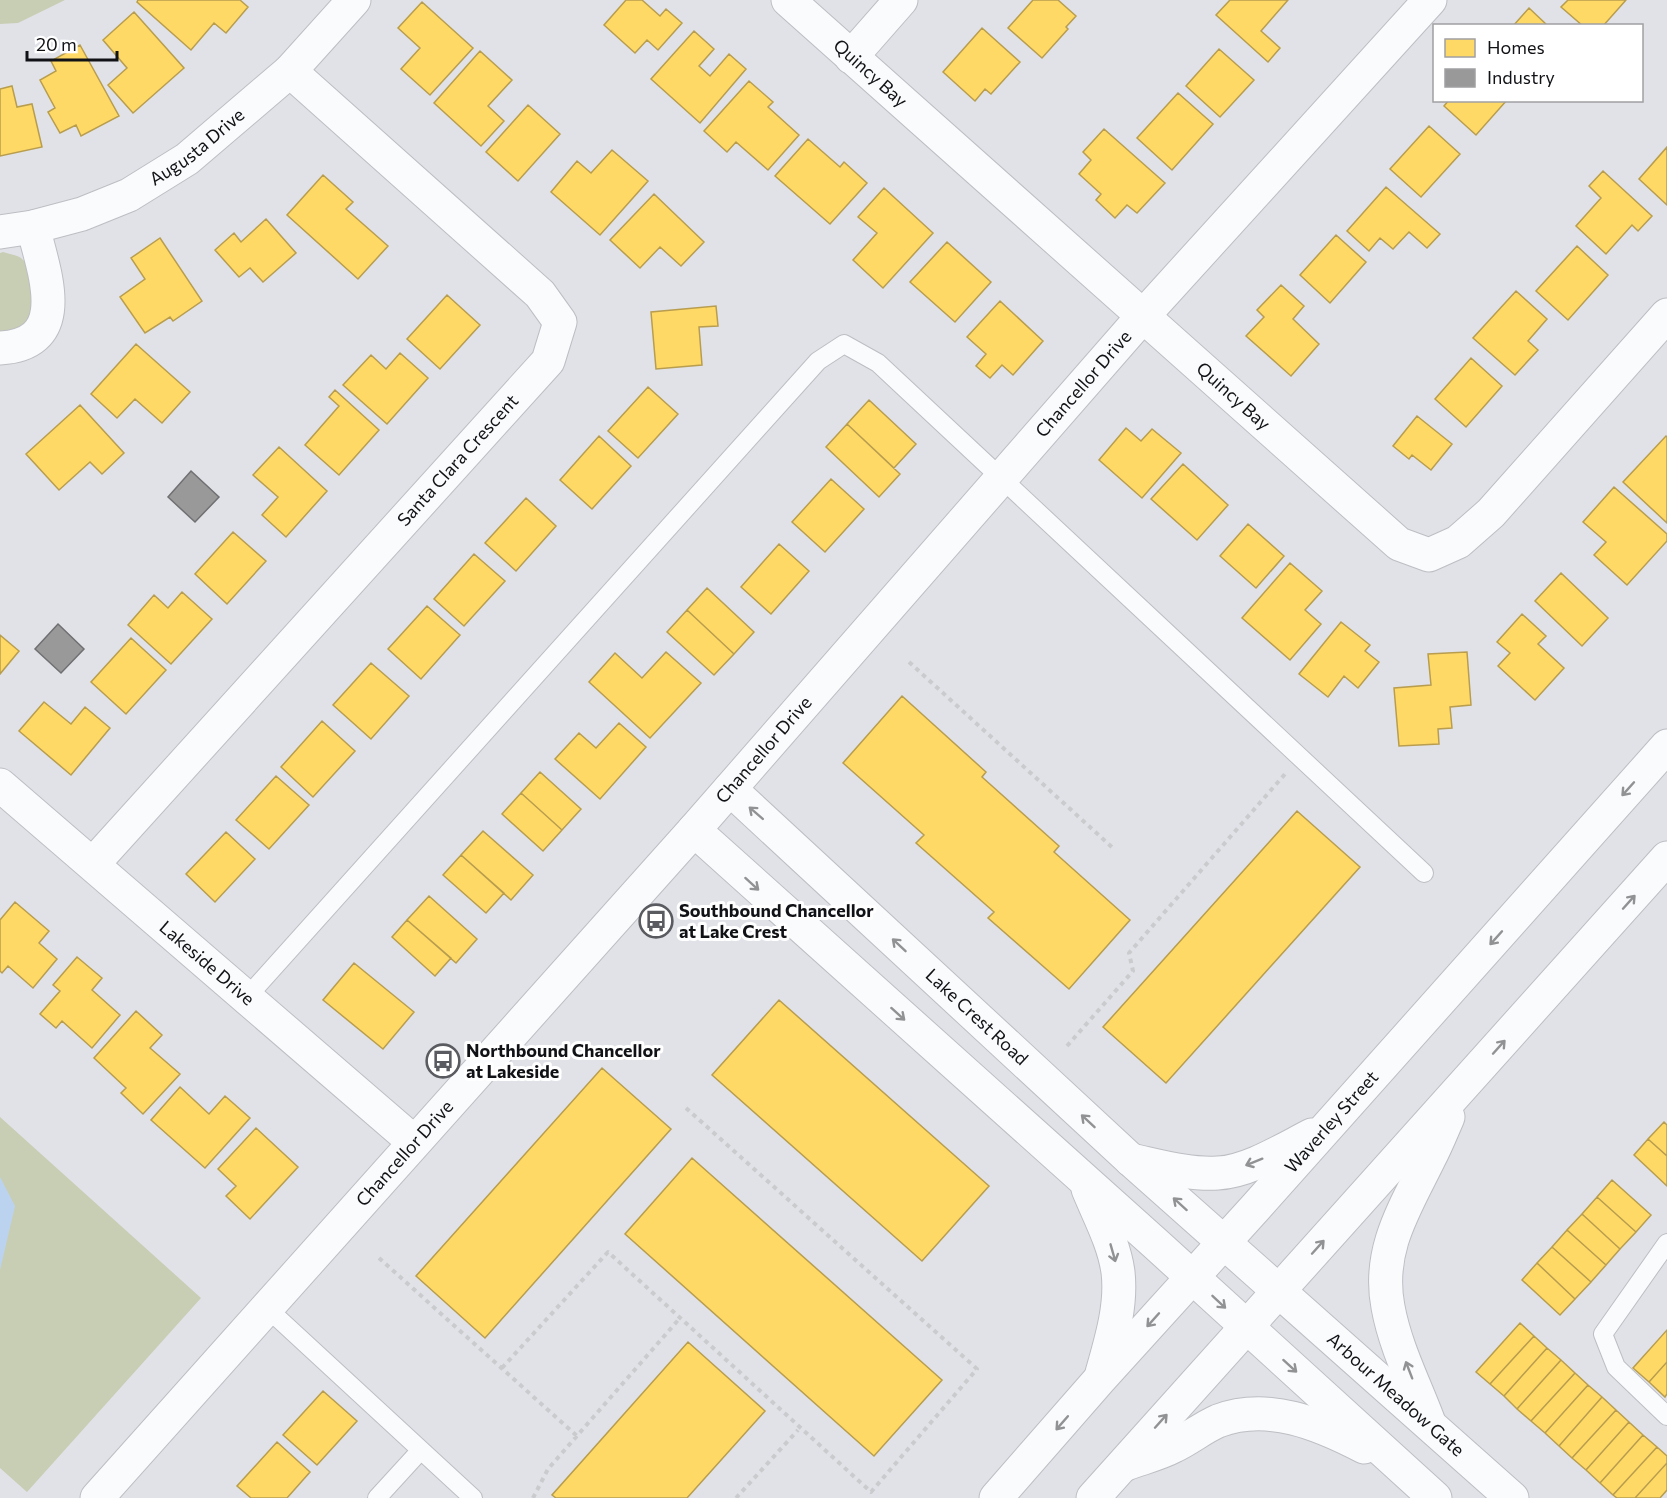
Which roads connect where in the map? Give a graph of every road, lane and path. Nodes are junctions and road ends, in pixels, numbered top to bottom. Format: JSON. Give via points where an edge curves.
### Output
{"nodes":[{"id":1,"x":354,"y":0,"type":"edge"},
{"id":2,"x":788,"y":0,"type":"edge"},
{"id":3,"x":901,"y":0,"type":"edge"},
{"id":4,"x":1430,"y":0,"type":"edge"},
{"id":5,"x":851,"y":57,"type":"junction"},
{"id":6,"x":290,"y":71,"type":"junction"},
{"id":7,"x":33,"y":226,"type":"junction"},
{"id":8,"x":0,"y":232,"type":"edge"},
{"id":9,"x":1143,"y":315,"type":"junction"},
{"id":10,"x":1667,"y":315,"type":"edge"},
{"id":11,"x":0,"y":348,"type":"edge"},
{"id":12,"x":1001,"y":479,"type":"junction"},
{"id":13,"x":909,"y":662,"type":"dead end"},
{"id":14,"x":1667,"y":746,"type":"edge"},
{"id":15,"x":1300,"y":758,"type":"junction"},
{"id":16,"x":0,"y":785,"type":"edge"},
{"id":17,"x":730,"y":789,"type":"junction"},
{"id":18,"x":694,"y":830,"type":"junction"},
{"id":19,"x":1114,"y":849,"type":"dead end"},
{"id":20,"x":1667,"y":858,"type":"edge"},
{"id":21,"x":93,"y":864,"type":"junction"},
{"id":22,"x":1424,"y":873,"type":"dead end"},
{"id":23,"x":247,"y":997,"type":"junction"},
{"id":24,"x":1067,"y":1046,"type":"dead end"},
{"id":25,"x":1460,"y":1091,"type":"junction"},
{"id":26,"x":686,"y":1108,"type":"dead end"},
{"id":27,"x":1326,"y":1129,"type":"junction"},
{"id":28,"x":414,"y":1142,"type":"junction"},
{"id":29,"x":1131,"y":1160,"type":"junction"},
{"id":30,"x":1083,"y":1179,"type":"junction"},
{"id":31,"x":1224,"y":1242,"type":"junction"},
{"id":32,"x":1667,"y":1243,"type":"edge"},
{"id":33,"x":379,"y":1258,"type":"dead end"},
{"id":34,"x":1192,"y":1277,"type":"junction"},
{"id":35,"x":1278,"y":1291,"type":"junction"},
{"id":36,"x":267,"y":1308,"type":"junction"},
{"id":37,"x":680,"y":1318,"type":"junction"},
{"id":38,"x":1246,"y":1326,"type":"junction"},
{"id":39,"x":502,"y":1368,"type":"junction"},
{"id":40,"x":1100,"y":1379,"type":"junction"},
{"id":41,"x":1667,"y":1416,"type":"edge"},
{"id":42,"x":1430,"y":1425,"type":"junction"},
{"id":43,"x":798,"y":1430,"type":"dead end"},
{"id":44,"x":577,"y":1436,"type":"junction"},
{"id":45,"x":420,"y":1451,"type":"junction"},
{"id":46,"x":1122,"y":1465,"type":"junction"},
{"id":47,"x":1399,"y":1467,"type":"junction"},
{"id":48,"x":97,"y":1498,"type":"edge"},
{"id":49,"x":377,"y":1498,"type":"edge"},
{"id":50,"x":473,"y":1498,"type":"edge"},
{"id":51,"x":533,"y":1498,"type":"edge"},
{"id":52,"x":736,"y":1498,"type":"edge"},
{"id":53,"x":996,"y":1498,"type":"edge"},
{"id":54,"x":1093,"y":1498,"type":"edge"},
{"id":55,"x":1435,"y":1498,"type":"edge"},
{"id":56,"x":1512,"y":1498,"type":"edge"}],
"edges":[{"from":1,"to":6,"type":"street","name":"Augusta Drive"},
{"from":2,"to":5,"type":"street","name":"Quincy Bay"},
{"from":3,"to":5,"type":"street"},
{"from":4,"to":9,"type":"street","name":"Chancellor Drive"},
{"from":5,"to":9,"type":"street","name":"Quincy Bay"},
{"from":6,"to":7,"type":"street","name":"Augusta Drive","via":[[187,159],[129,195],[82,214]]},
{"from":6,"to":21,"type":"street","name":"Santa Clara Crescent","via":[[540,294],[560,322],[548,360]]},
{"from":7,"to":8,"type":"street","name":"Augusta Drive"},
{"from":7,"to":11,"type":"street","via":[[50,297],[47,315],[37,336],[19,346]]},
{"from":9,"to":10,"type":"street","name":"Quincy Bay","via":[[1399,544],[1429,555],[1458,542],[1491,513]]},
{"from":9,"to":12,"type":"street","name":"Chancellor Drive"},
{"from":12,"to":15,"type":"lane"},
{"from":12,"to":17,"type":"street","name":"Chancellor Drive"},
{"from":12,"to":23,"type":"lane","via":[[878,363],[844,344],[818,361]]},
{"from":13,"to":19,"type":"path"},
{"from":14,"to":27,"type":"street","name":"Waverley Street","one_way":true},
{"from":15,"to":22,"type":"lane"},
{"from":15,"to":24,"type":"path","via":[[1129,953],[1133,971]]},
{"from":16,"to":21,"type":"street","name":"Lakeside Drive"},
{"from":17,"to":18,"type":"street","name":"Chancellor Drive"},
{"from":29,"to":17,"type":"street","name":"Lake Crest Road","one_way":true},
{"from":18,"to":28,"type":"street","name":"Chancellor Drive"},
{"from":18,"to":30,"type":"street","one_way":true},
{"from":25,"to":20,"type":"street","one_way":true},
{"from":21,"to":23,"type":"street","name":"Lakeside Drive"},
{"from":23,"to":28,"type":"street","name":"Lakeside Drive"},
{"from":35,"to":25,"type":"street","one_way":true},
{"from":42,"to":25,"type":"street","one_way":true,"via":[[1391,1320],[1388,1256],[1398,1221]]},
{"from":26,"to":37,"type":"path","via":[[977,1369],[871,1492]]},
{"from":27,"to":29,"type":"street","one_way":true,"via":[[1267,1157],[1220,1173],[1184,1171]]},
{"from":27,"to":31,"type":"street","name":"Waverley Street"},
{"from":28,"to":36,"type":"street","name":"Chancellor Drive"},
{"from":31,"to":29,"type":"street","name":"Lake Crest Road","one_way":true},
{"from":30,"to":34,"type":"street"},
{"from":30,"to":40,"type":"street","one_way":true,"via":[[1106,1231],[1118,1274],[1116,1317]]},
{"from":31,"to":34,"type":"street","name":"Waverley Street"},
{"from":31,"to":35,"type":"street","name":"Arbour Meadow Gate"},
{"from":32,"to":41,"type":"lane","via":[[1603,1334],[1616,1367]]},
{"from":33,"to":39,"type":"path"},
{"from":34,"to":38,"type":"street","one_way":true},
{"from":34,"to":40,"type":"street","name":"Waverley Street","one_way":true},
{"from":35,"to":38,"type":"street"},
{"from":35,"to":42,"type":"street","name":"Arbour Meadow Gate"},
{"from":36,"to":45,"type":"lane"},
{"from":36,"to":48,"type":"street","name":"Chancellor Drive"},
{"from":37,"to":39,"type":"path","via":[[608,1252]]},
{"from":37,"to":44,"type":"path"},
{"from":46,"to":38,"type":"street","one_way":true},
{"from":38,"to":47,"type":"street","one_way":true},
{"from":39,"to":44,"type":"path"},
{"from":40,"to":53,"type":"street","name":"Waverley Street","one_way":true},
{"from":42,"to":56,"type":"street","name":"Arbour Meadow Gate"},
{"from":43,"to":52,"type":"path"},
{"from":44,"to":51,"type":"path","via":[[548,1469]]},
{"from":45,"to":49,"type":"lane"},
{"from":45,"to":50,"type":"lane"},
{"from":46,"to":47,"type":"street","via":[[1174,1447],[1218,1421],[1258,1414],[1305,1421]]},
{"from":46,"to":54,"type":"street"},
{"from":47,"to":55,"type":"street"}]}
